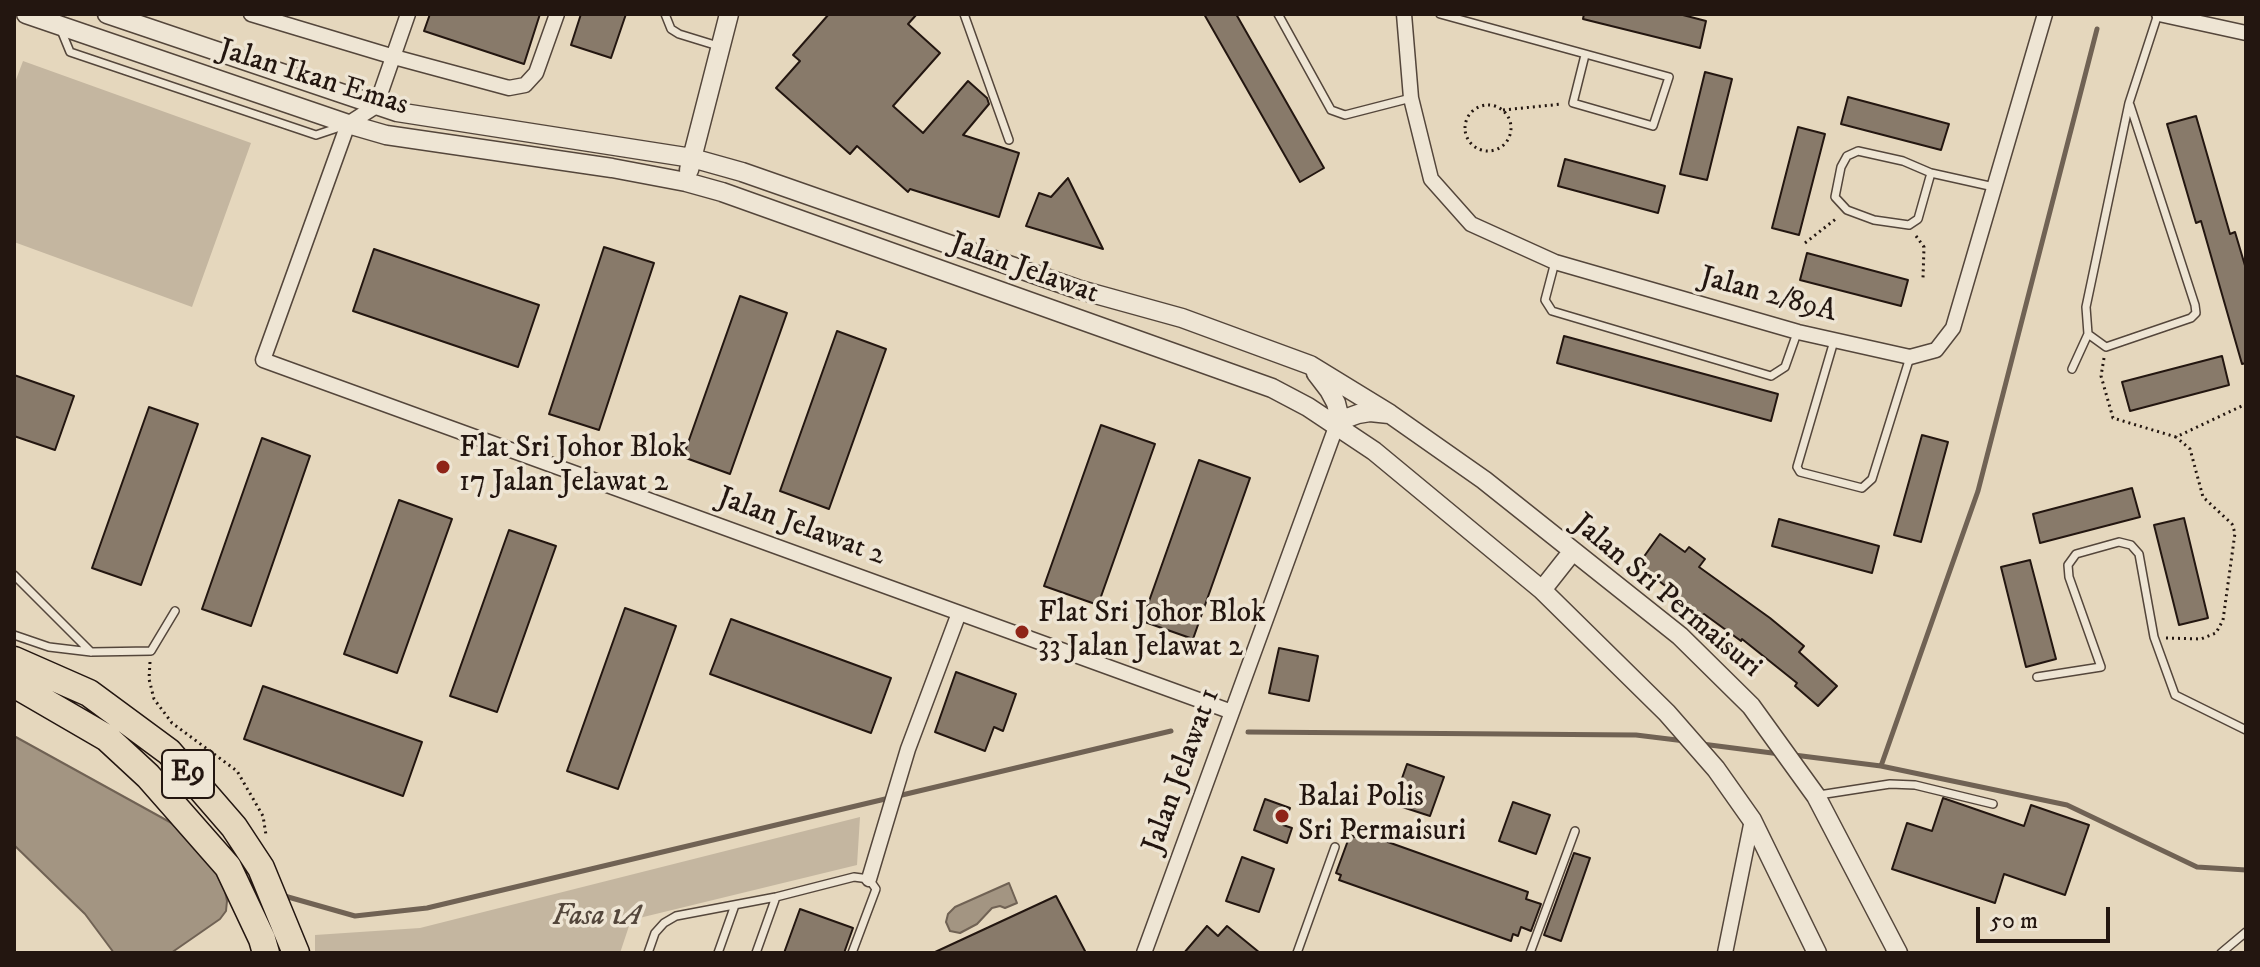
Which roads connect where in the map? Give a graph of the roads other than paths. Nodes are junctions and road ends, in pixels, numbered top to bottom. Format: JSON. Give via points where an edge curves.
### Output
{"nodes":[{"id":1,"x":26,"y":14,"type":"edge"},
{"id":2,"x":107,"y":14,"type":"edge"},
{"id":3,"x":254,"y":14,"type":"edge"},
{"id":4,"x":408,"y":14,"type":"edge"},
{"id":5,"x":557,"y":14,"type":"edge"},
{"id":6,"x":665,"y":14,"type":"edge"},
{"id":7,"x":729,"y":14,"type":"edge"},
{"id":8,"x":964,"y":14,"type":"edge"},
{"id":9,"x":1278,"y":14,"type":"edge"},
{"id":10,"x":1404,"y":14,"type":"edge"},
{"id":11,"x":1440,"y":14,"type":"edge"},
{"id":12,"x":2045,"y":14,"type":"edge"},
{"id":13,"x":2158,"y":14,"type":"edge"},
{"id":14,"x":2246,"y":33,"type":"edge"},
{"id":15,"x":720,"y":47,"type":"junction"},
{"id":16,"x":1585,"y":55,"type":"junction"},
{"id":17,"x":394,"y":57,"type":"junction"},
{"id":18,"x":1411,"y":98,"type":"junction"},
{"id":19,"x":2129,"y":103,"type":"junction"},
{"id":20,"x":376,"y":106,"type":"junction"},
{"id":21,"x":348,"y":124,"type":"junction"},
{"id":22,"x":1009,"y":140,"type":"dead end"},
{"id":23,"x":692,"y":158,"type":"junction"},
{"id":24,"x":1931,"y":173,"type":"junction"},
{"id":25,"x":686,"y":182,"type":"junction"},
{"id":26,"x":1996,"y":187,"type":"junction"},
{"id":27,"x":1555,"y":262,"type":"junction"},
{"id":28,"x":1798,"y":332,"type":"junction"},
{"id":29,"x":2088,"y":334,"type":"junction"},
{"id":30,"x":1834,"y":341,"type":"junction"},
{"id":31,"x":1910,"y":357,"type":"junction"},
{"id":32,"x":1310,"y":365,"type":"junction"},
{"id":33,"x":2072,"y":369,"type":"dead end"},
{"id":34,"x":1390,"y":414,"type":"junction"},
{"id":35,"x":1336,"y":427,"type":"junction"},
{"id":36,"x":1572,"y":552,"type":"junction"},
{"id":37,"x":14,"y":575,"type":"edge"},
{"id":38,"x":1542,"y":590,"type":"junction"},
{"id":39,"x":175,"y":611,"type":"dead end"},
{"id":40,"x":959,"y":613,"type":"junction"},
{"id":41,"x":14,"y":635,"type":"edge"},
{"id":42,"x":91,"y":652,"type":"junction"},
{"id":43,"x":14,"y":660,"type":"edge"},
{"id":44,"x":2037,"y":677,"type":"dead end"},
{"id":45,"x":14,"y":684,"type":"edge"},
{"id":46,"x":1232,"y":712,"type":"junction"},
{"id":47,"x":2246,"y":730,"type":"edge"},
{"id":48,"x":1816,"y":796,"type":"junction"},
{"id":49,"x":1993,"y":804,"type":"dead end"},
{"id":50,"x":1752,"y":820,"type":"junction"},
{"id":51,"x":1575,"y":831,"type":"dead end"},
{"id":52,"x":1335,"y":847,"type":"dead end"},
{"id":53,"x":869,"y":879,"type":"junction"},
{"id":54,"x":776,"y":897,"type":"junction"},
{"id":55,"x":735,"y":905,"type":"junction"},
{"id":56,"x":2246,"y":932,"type":"edge"},
{"id":57,"x":266,"y":953,"type":"edge"},
{"id":58,"x":296,"y":953,"type":"edge"},
{"id":59,"x":648,"y":953,"type":"edge"},
{"id":60,"x":718,"y":953,"type":"edge"},
{"id":61,"x":756,"y":953,"type":"edge"},
{"id":62,"x":852,"y":953,"type":"edge"},
{"id":63,"x":1144,"y":953,"type":"edge"},
{"id":64,"x":1297,"y":953,"type":"edge"},
{"id":65,"x":1530,"y":953,"type":"edge"},
{"id":66,"x":1725,"y":953,"type":"edge"},
{"id":67,"x":1817,"y":953,"type":"edge"},
{"id":68,"x":1898,"y":953,"type":"edge"},
{"id":69,"x":2221,"y":953,"type":"edge"}],
"edges":[{"from":1,"to":21,"type":"street","name":"Jalan Ikan Emas"},
{"from":2,"to":20,"type":"street","name":"Jalan Ikan Emas"},
{"from":3,"to":17,"type":"street"},
{"from":4,"to":17,"type":"street"},
{"from":5,"to":17,"type":"street","via":[[536,73],[525,85],[509,88]]},
{"from":6,"to":15,"type":"lane","via":[[679,34]]},
{"from":7,"to":15,"type":"street"},
{"from":8,"to":22,"type":"lane"},
{"from":9,"to":18,"type":"lane","via":[[1331,110],[1345,115]]},
{"from":10,"to":18,"type":"street","name":"Jalan 2/89A"},
{"from":11,"to":16,"type":"lane"},
{"from":12,"to":26,"type":"street"},
{"from":13,"to":14,"type":"street"},
{"from":13,"to":19,"type":"lane"},
{"from":15,"to":23,"type":"street"},
{"from":16,"to":16,"type":"lane","via":[[1573,103],[1653,126],[1669,77]]},
{"from":17,"to":20,"type":"street"},
{"from":18,"to":27,"type":"street","name":"Jalan 2/89A","via":[[1431,179],[1471,224]]},
{"from":19,"to":29,"type":"lane","via":[[2086,307]]},
{"from":19,"to":29,"type":"lane","via":[[2196,313],[2106,347]]},
{"from":20,"to":21,"type":"street"},
{"from":20,"to":23,"type":"street","name":"Jalan Ikan Emas"},
{"from":21,"to":25,"type":"street","name":"Jalan Ikan Emas","via":[[386,135]]},
{"from":21,"to":40,"type":"street","name":"Jalan Jelawat 2","via":[[263,360]]},
{"from":23,"to":25,"type":"street"},
{"from":23,"to":32,"type":"street","name":"Jalan Jelawat"},
{"from":24,"to":24,"type":"lane","via":[[1918,219],[1909,225],[1847,210],[1835,197],[1841,167],[1858,151]]},
{"from":24,"to":26,"type":"lane"},
{"from":25,"to":35,"type":"street","name":"Jalan Jelawat","via":[[1272,388]]},
{"from":26,"to":31,"type":"street","via":[[1953,328],[1936,350]]},
{"from":27,"to":28,"type":"street","name":"Jalan 2/89A"},
{"from":27,"to":28,"type":"lane","via":[[1545,300],[1552,311],[1771,376],[1785,367]]},
{"from":28,"to":30,"type":"street","name":"Jalan 2/89A"},
{"from":29,"to":33,"type":"lane"},
{"from":30,"to":31,"type":"street","name":"Jalan 2/89A"},
{"from":30,"to":31,"type":"lane","via":[[1797,467],[1862,488],[1872,479]]},
{"from":32,"to":34,"type":"street","name":"Jalan Sri Permaisuri"},
{"from":32,"to":35,"type":"street","via":[[1336,403]]},
{"from":34,"to":35,"type":"street","via":[[1358,414]]},
{"from":34,"to":36,"type":"street","name":"Jalan Sri Permaisuri","via":[[1484,480]]},
{"from":35,"to":38,"type":"street","via":[[1374,451]]},
{"from":35,"to":46,"type":"street","name":"Jalan Jelawat 1"},
{"from":36,"to":38,"type":"street"},
{"from":36,"to":48,"type":"street","name":"Jalan Sri Permaisuri","via":[[1680,636],[1751,706]]},
{"from":37,"to":42,"type":"lane"},
{"from":38,"to":50,"type":"street","via":[[1667,713]]},
{"from":39,"to":42,"type":"lane","via":[[151,651]]},
{"from":40,"to":46,"type":"street","name":"Jalan Jelawat 2"},
{"from":40,"to":53,"type":"street","via":[[908,749]]},
{"from":41,"to":42,"type":"lane","via":[[49,647]]},
{"from":43,"to":58,"type":"highway","number":"E9","via":[[89,693],[169,752],[234,827],[261,868]]},
{"from":44,"to":47,"type":"lane","via":[[2101,667],[2068,565],[2076,554],[2119,542],[2131,545],[2139,554],[2154,637],[2175,695]]},
{"from":45,"to":57,"type":"highway","number":"E9","via":[[107,738],[148,776],[228,867]]},
{"from":46,"to":63,"type":"street","name":"Jalan Jelawat 1"},
{"from":48,"to":49,"type":"lane","via":[[1915,785]]},
{"from":48,"to":68,"type":"street","name":"Jalan Sri Permaisuri"},
{"from":50,"to":66,"type":"street"},
{"from":50,"to":67,"type":"street"},
{"from":51,"to":65,"type":"lane"},
{"from":52,"to":64,"type":"lane"},
{"from":53,"to":54,"type":"lane","via":[[854,877]]},
{"from":53,"to":62,"type":"lane","via":[[876,889]]},
{"from":54,"to":55,"type":"lane"},
{"from":54,"to":61,"type":"lane"},
{"from":55,"to":59,"type":"lane","via":[[676,916],[655,933]]},
{"from":55,"to":60,"type":"lane"},
{"from":56,"to":69,"type":"lane"}]}
